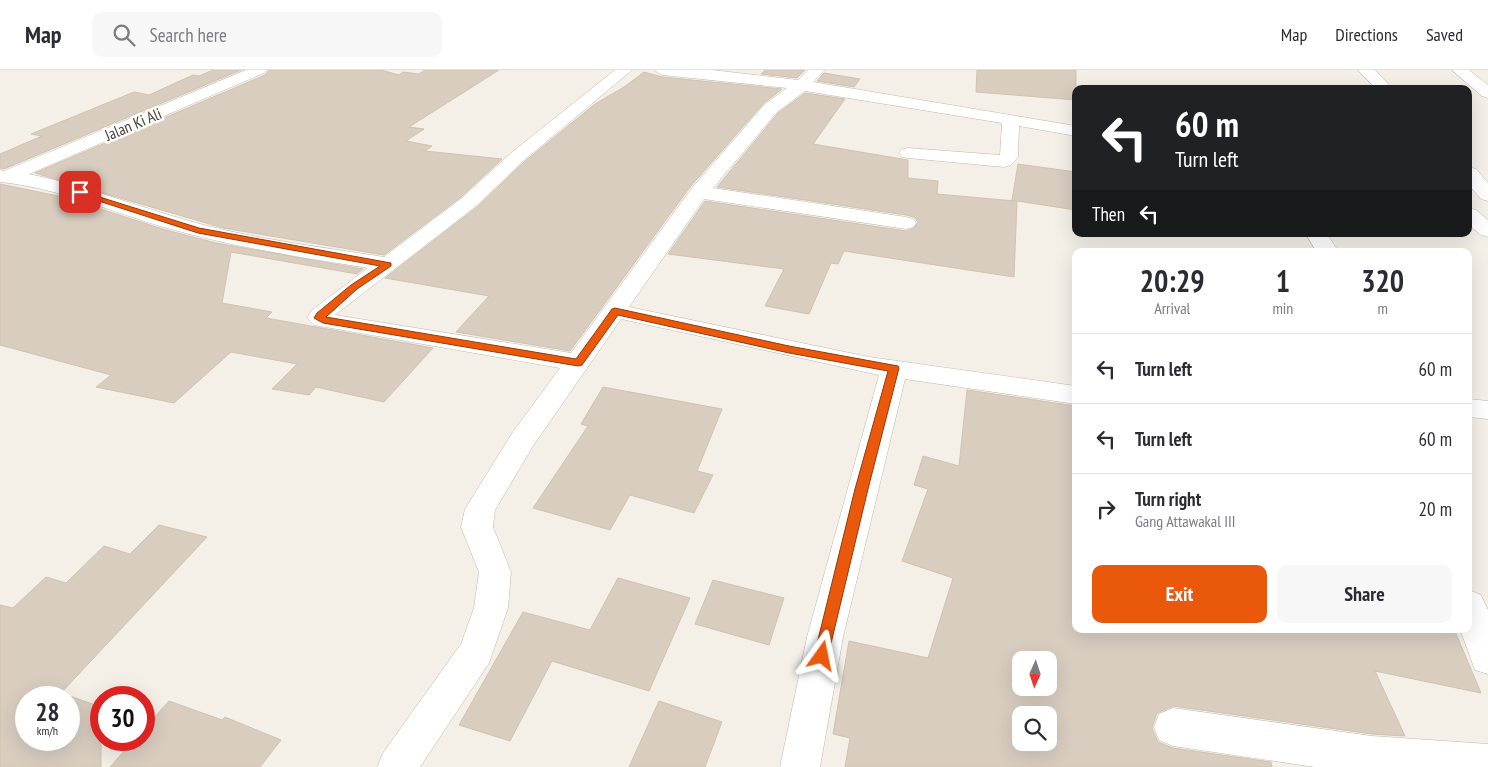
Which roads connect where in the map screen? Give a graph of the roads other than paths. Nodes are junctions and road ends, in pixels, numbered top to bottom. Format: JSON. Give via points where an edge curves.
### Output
{"nodes":[{"id":1,"x":259,"y":70,"type":"edge"},
{"id":2,"x":624,"y":70,"type":"edge"},
{"id":3,"x":662,"y":70,"type":"edge"},
{"id":4,"x":1366,"y":70,"type":"edge"},
{"id":5,"x":1460,"y":70,"type":"edge"},
{"id":6,"x":809,"y":78,"type":"edge"},
{"id":7,"x":1382,"y":85,"type":"edge"},
{"id":8,"x":1488,"y":93,"type":"edge"},
{"id":9,"x":1011,"y":120,"type":"junction"},
{"id":10,"x":1072,"y":130,"type":"edge"},
{"id":11,"x":908,"y":153,"type":"dead end"},
{"id":12,"x":4,"y":176,"type":"edge"},
{"id":13,"x":1472,"y":177,"type":"edge"},
{"id":14,"x":698,"y":192,"type":"junction"},
{"id":15,"x":1488,"y":196,"type":"edge"},
{"id":16,"x":1472,"y":217,"type":"edge"},
{"id":17,"x":906,"y":223,"type":"dead end"},
{"id":18,"x":1488,"y":231,"type":"edge"},
{"id":19,"x":1319,"y":237,"type":"edge"},
{"id":20,"x":1325,"y":248,"type":"edge"},
{"id":21,"x":388,"y":264,"type":"junction"},
{"id":22,"x":615,"y":311,"type":"junction"},
{"id":23,"x":578,"y":362,"type":"junction"},
{"id":24,"x":894,"y":368,"type":"junction"},
{"id":25,"x":1072,"y":394,"type":"edge"},
{"id":26,"x":1472,"y":408,"type":"edge"},
{"id":27,"x":1488,"y":410,"type":"edge"},
{"id":28,"x":1472,"y":613,"type":"edge"},
{"id":29,"x":1488,"y":658,"type":"edge"},
{"id":30,"x":1172,"y":727,"type":"dead end"},
{"id":31,"x":1488,"y":764,"type":"edge"},
{"id":32,"x":397,"y":767,"type":"edge"},
{"id":33,"x":800,"y":767,"type":"edge"}],
"edges":[{"from":1,"to":12,"type":"street","name":"Jalan Ki Ali"},
{"from":2,"to":21,"type":"street","via":[[469,202]]},
{"from":3,"to":6,"type":"street"},
{"from":4,"to":7,"type":"street"},
{"from":5,"to":8,"type":"street"},
{"from":6,"to":9,"type":"street"},
{"from":6,"to":14,"type":"street","via":[[771,108]]},
{"from":9,"to":10,"type":"street"},
{"from":9,"to":11,"type":"street","via":[[1009,157],[1004,161]]},
{"from":12,"to":21,"type":"street","via":[[102,198],[198,230]]},
{"from":13,"to":15,"type":"street"},
{"from":14,"to":17,"type":"street"},
{"from":14,"to":22,"type":"street"},
{"from":16,"to":18,"type":"street"},
{"from":19,"to":20,"type":"street"},
{"from":21,"to":23,"type":"street","via":[[354,287],[319,318]]},
{"from":22,"to":23,"type":"street"},
{"from":22,"to":24,"type":"street"},
{"from":23,"to":32,"type":"street","via":[[523,439],[480,508],[477,527],[495,572],[491,608],[476,652]]},
{"from":24,"to":25,"type":"street"},
{"from":24,"to":33,"type":"street","via":[[825,637]]},
{"from":26,"to":27,"type":"street"},
{"from":28,"to":29,"type":"street"},
{"from":30,"to":31,"type":"street","via":[[1362,755]]}]}
